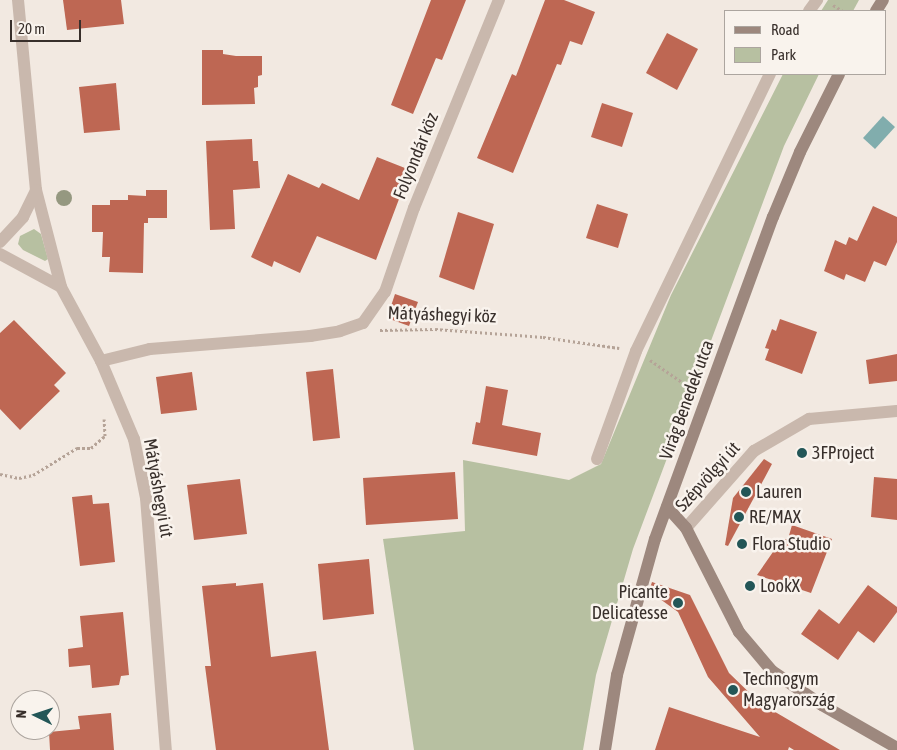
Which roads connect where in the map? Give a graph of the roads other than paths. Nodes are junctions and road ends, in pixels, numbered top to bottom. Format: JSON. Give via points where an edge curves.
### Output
{"nodes":[{"id":1,"x":18,"y":0,"type":"edge"},
{"id":2,"x":499,"y":0,"type":"edge"},
{"id":3,"x":770,"y":75,"type":"edge"},
{"id":4,"x":838,"y":75,"type":"edge"},
{"id":5,"x":36,"y":190,"type":"junction"},
{"id":6,"x":0,"y":242,"type":"edge"},
{"id":7,"x":0,"y":254,"type":"edge"},
{"id":8,"x":61,"y":287,"type":"junction"},
{"id":9,"x":363,"y":323,"type":"joint"},
{"id":10,"x":101,"y":361,"type":"junction"},
{"id":11,"x":897,"y":411,"type":"edge"},
{"id":12,"x":597,"y":459,"type":"dead end"},
{"id":13,"x":667,"y":507,"type":"junction"},
{"id":14,"x":686,"y":528,"type":"junction"},
{"id":15,"x":897,"y":748,"type":"edge"},
{"id":16,"x":166,"y":750,"type":"edge"},
{"id":17,"x":605,"y":750,"type":"edge"}],
"edges":[{"from":1,"to":5,"type":"street","name":"Mátyáshegyi út"},
{"from":2,"to":9,"type":"street","name":"Folyondár köz","via":[[414,208],[385,292]]},
{"from":3,"to":12,"type":"street","via":[[636,350]]},
{"from":4,"to":13,"type":"street","name":"Virág Benedek utca","via":[[800,152],[773,217]]},
{"from":5,"to":6,"type":"street","via":[[23,218]]},
{"from":5,"to":8,"type":"street","name":"Mátyáshegyi út"},
{"from":7,"to":8,"type":"street"},
{"from":8,"to":10,"type":"street","name":"Mátyáshegyi út"},
{"from":9,"to":10,"type":"street","name":"Mátyáshegyi köz","via":[[330,333],[150,349]]},
{"from":10,"to":16,"type":"street","name":"Mátyáshegyi út","via":[[134,440],[146,498]]},
{"from":11,"to":14,"type":"street","name":"Szépvölgyi út","via":[[809,419],[754,451]]},
{"from":13,"to":14,"type":"street","name":"Szépvölgyi út"},
{"from":13,"to":17,"type":"street","name":"Virág Benedek utca","via":[[616,675]]},
{"from":14,"to":15,"type":"street","name":"Szépvölgyi út","via":[[739,632],[772,671],[822,705]]}]}
